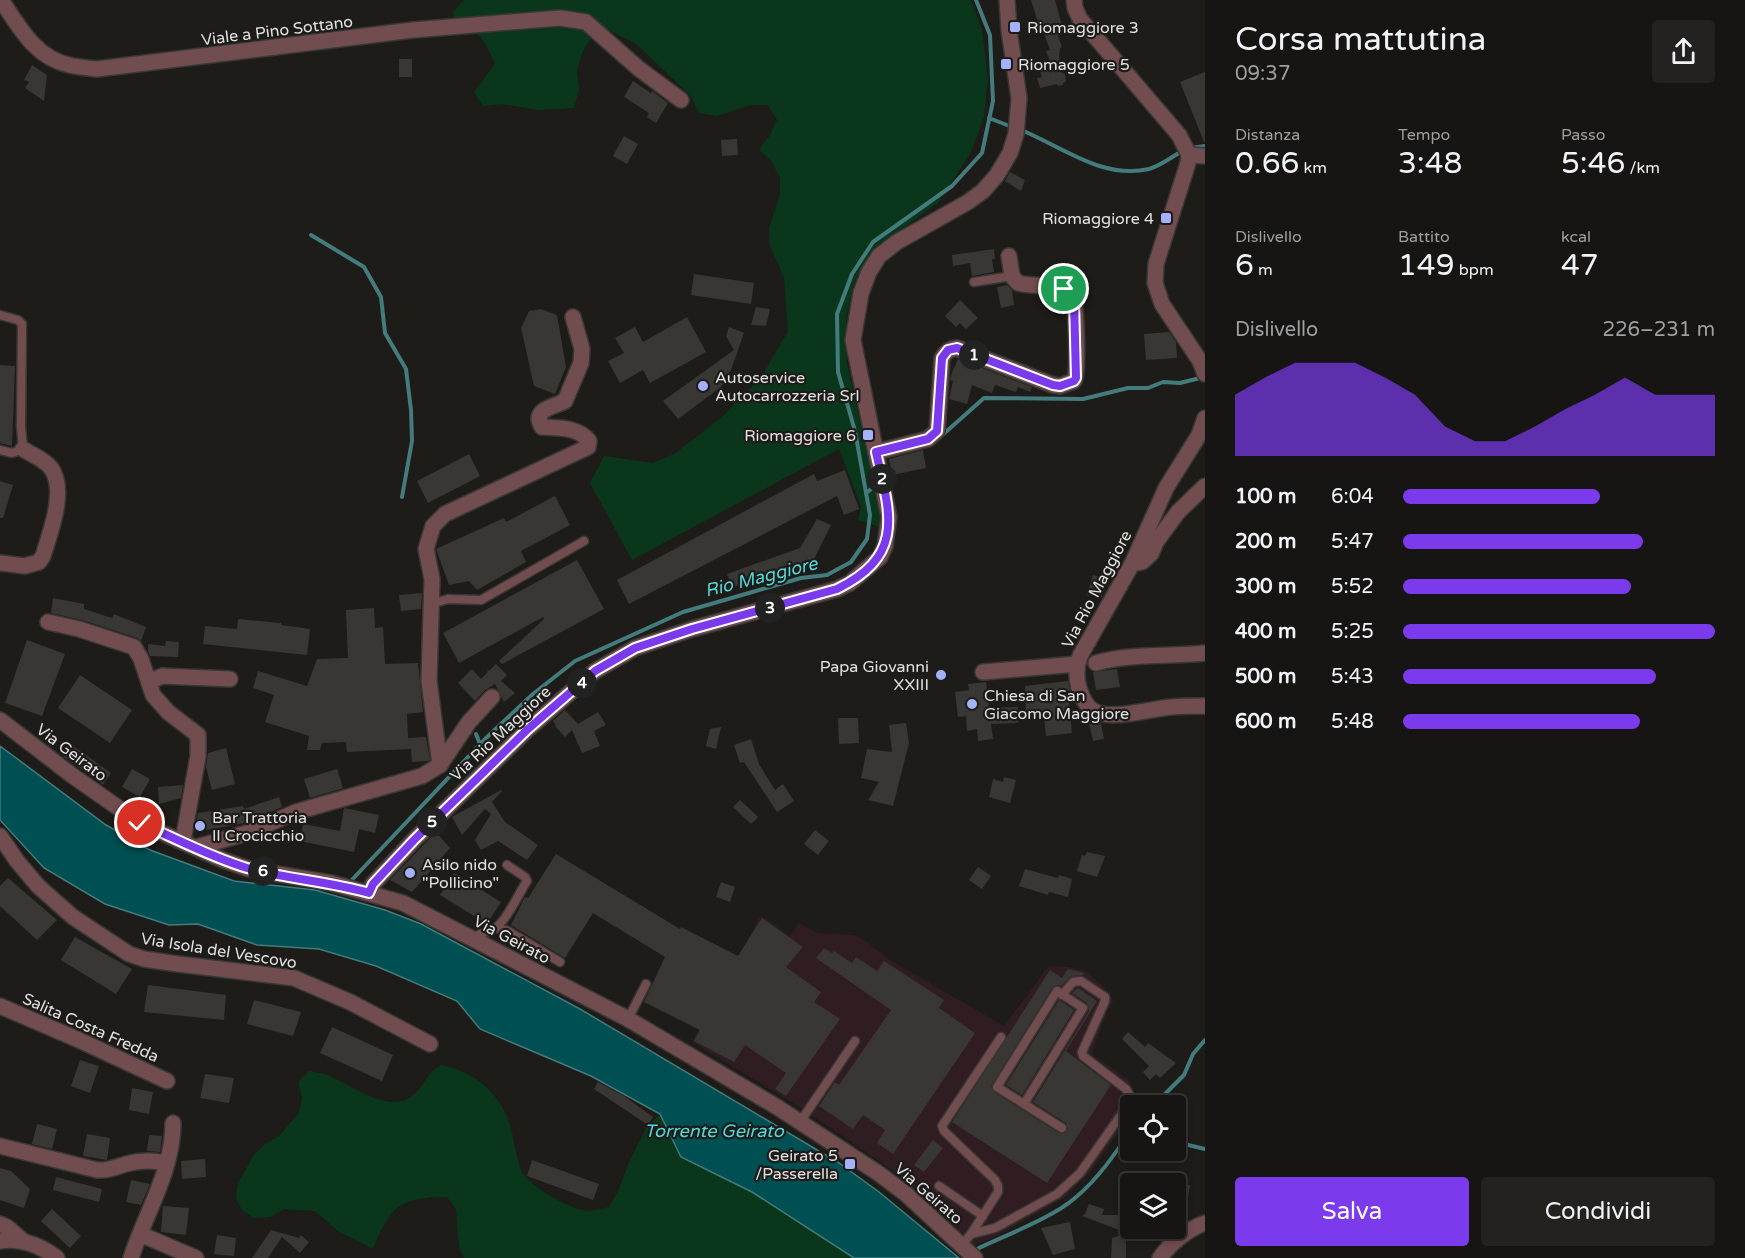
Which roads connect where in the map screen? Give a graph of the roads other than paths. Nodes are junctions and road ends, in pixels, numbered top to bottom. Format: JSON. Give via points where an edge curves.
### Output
{"nodes":[{"id":1,"x":2,"y":0,"type":"edge"},
{"id":2,"x":1006,"y":0,"type":"edge"},
{"id":3,"x":1074,"y":0,"type":"edge"},
{"id":4,"x":681,"y":100,"type":"dead end"},
{"id":5,"x":1189,"y":155,"type":"junction"},
{"id":6,"x":1205,"y":156,"type":"edge"},
{"id":7,"x":1010,"y":256,"type":"dead end"},
{"id":8,"x":1012,"y":276,"type":"junction"},
{"id":9,"x":974,"y":282,"type":"dead end"},
{"id":10,"x":0,"y":315,"type":"edge"},
{"id":11,"x":573,"y":317,"type":"dead end"},
{"id":12,"x":1205,"y":374,"type":"edge"},
{"id":13,"x":1205,"y":418,"type":"edge"},
{"id":14,"x":23,"y":449,"type":"junction"},
{"id":15,"x":0,"y":450,"type":"edge"},
{"id":16,"x":876,"y":452,"type":"junction"},
{"id":17,"x":1205,"y":486,"type":"edge"},
{"id":18,"x":584,"y":542,"type":"dead end"},
{"id":19,"x":0,"y":563,"type":"edge"},
{"id":20,"x":1132,"y":564,"type":"junction"},
{"id":21,"x":431,"y":604,"type":"junction"},
{"id":22,"x":48,"y":622,"type":"dead end"},
{"id":23,"x":1205,"y":653,"type":"edge"},
{"id":24,"x":1095,"y":663,"type":"dead end"},
{"id":25,"x":1077,"y":664,"type":"junction"},
{"id":26,"x":984,"y":672,"type":"dead end"},
{"id":27,"x":230,"y":679,"type":"dead end"},
{"id":28,"x":149,"y":682,"type":"junction"},
{"id":29,"x":492,"y":698,"type":"dead end"},
{"id":30,"x":1205,"y":706,"type":"edge"},
{"id":31,"x":0,"y":720,"type":"edge"},
{"id":32,"x":440,"y":765,"type":"junction"},
{"id":33,"x":0,"y":836,"type":"edge"},
{"id":34,"x":190,"y":844,"type":"junction"},
{"id":35,"x":507,"y":865,"type":"dead end"},
{"id":36,"x":365,"y":892,"type":"junction"},
{"id":37,"x":496,"y":928,"type":"junction"},
{"id":38,"x":473,"y":939,"type":"junction"},
{"id":39,"x":560,"y":962,"type":"dead end"},
{"id":40,"x":646,"y":984,"type":"dead end"},
{"id":41,"x":1062,"y":995,"type":"junction"},
{"id":42,"x":0,"y":1006,"type":"edge"},
{"id":43,"x":628,"y":1019,"type":"junction"},
{"id":44,"x":1001,"y":1037,"type":"dead end"},
{"id":45,"x":855,"y":1041,"type":"dead end"},
{"id":46,"x":430,"y":1044,"type":"dead end"},
{"id":47,"x":167,"y":1081,"type":"dead end"},
{"id":48,"x":1024,"y":1104,"type":"junction"},
{"id":49,"x":800,"y":1122,"type":"junction"},
{"id":50,"x":173,"y":1123,"type":"dead end"},
{"id":51,"x":1062,"y":1128,"type":"dead end"},
{"id":52,"x":0,"y":1146,"type":"edge"},
{"id":53,"x":166,"y":1163,"type":"junction"},
{"id":54,"x":939,"y":1186,"type":"dead end"},
{"id":55,"x":983,"y":1216,"type":"junction"},
{"id":56,"x":1205,"y":1223,"type":"edge"},
{"id":57,"x":0,"y":1224,"type":"edge"},
{"id":58,"x":140,"y":1234,"type":"junction"},
{"id":59,"x":966,"y":1240,"type":"junction"},
{"id":60,"x":0,"y":1241,"type":"edge"},
{"id":61,"x":23,"y":1241,"type":"junction"},
{"id":62,"x":57,"y":1258,"type":"edge"},
{"id":63,"x":131,"y":1258,"type":"edge"},
{"id":64,"x":196,"y":1258,"type":"edge"},
{"id":65,"x":975,"y":1258,"type":"edge"},
{"id":66,"x":1160,"y":1258,"type":"edge"}],
"edges":[{"from":1,"to":4,"type":"street","name":"Viale a Pino Sottano","via":[[33,46],[67,65],[97,69],[413,30],[560,18],[586,22]]},
{"from":2,"to":16,"type":"street","name":"Via Rio Maggiore","via":[[1019,98],[1010,153],[983,191],[879,256],[861,293],[853,340]]},
{"from":3,"to":5,"type":"street","via":[[1080,19],[1179,135]]},
{"from":5,"to":6,"type":"street"},
{"from":5,"to":12,"type":"street","via":[[1156,264],[1155,283],[1162,304]]},
{"from":7,"to":8,"type":"street"},
{"from":8,"to":9,"type":"lane"},
{"from":8,"to":16,"type":"street","via":[[1020,284],[1056,287],[1072,295],[1074,381],[1053,385],[952,348],[942,358],[937,431],[928,439]]},
{"from":10,"to":14,"type":"lane","via":[[22,324]]},
{"from":11,"to":21,"type":"street","via":[[582,350],[580,363],[565,401],[544,409],[539,422],[542,427],[583,434],[589,441],[588,447],[445,514],[433,526],[426,549],[432,579]]},
{"from":13,"to":20,"type":"street","name":"Via Rio Maggiore","via":[[1199,435],[1166,488]]},
{"from":14,"to":15,"type":"lane","via":[[12,453]]},
{"from":14,"to":19,"type":"street","via":[[52,470],[57,501],[39,562],[32,566]]},
{"from":16,"to":36,"type":"street","name":"Via Rio Maggiore","via":[[889,517],[885,546],[870,567],[837,589],[635,648],[595,671],[528,729]]},
{"from":17,"to":20,"type":"street","via":[[1178,512],[1146,559]]},
{"from":18,"to":21,"type":"lane","via":[[481,600],[448,599]]},
{"from":20,"to":25,"type":"street","name":"Via Rio Maggiore"},
{"from":21,"to":32,"type":"street","via":[[429,681]]},
{"from":22,"to":28,"type":"street","via":[[134,647]]},
{"from":23,"to":24,"type":"street"},
{"from":25,"to":26,"type":"street"},
{"from":25,"to":30,"type":"street","name":"Via Rio Maggiore","via":[[1081,694],[1098,712],[1117,714]]},
{"from":27,"to":28,"type":"street","via":[[162,676]]},
{"from":28,"to":34,"type":"street","via":[[153,695],[168,712],[198,735]]},
{"from":29,"to":32,"type":"street","via":[[469,722]]},
{"from":31,"to":34,"type":"street","name":"Via Geirato","via":[[140,823]]},
{"from":32,"to":34,"type":"street","via":[[422,776],[296,812],[247,833]]},
{"from":33,"to":46,"type":"street","name":"Via Isola del Vescovo","via":[[38,886],[73,917],[129,954],[294,978]]},
{"from":34,"to":36,"type":"street","name":"Via Geirato","via":[[249,868]]},
{"from":35,"to":37,"type":"lane","via":[[527,881]]},
{"from":36,"to":38,"type":"street","name":"Via Geirato","via":[[403,903]]},
{"from":37,"to":38,"type":"lane"},
{"from":37,"to":39,"type":"lane"},
{"from":38,"to":43,"type":"street","name":"Via Geirato"},
{"from":40,"to":43,"type":"lane"},
{"from":41,"to":48,"type":"lane","via":[[1083,1008]]},
{"from":41,"to":48,"type":"lane","via":[[1057,991],[997,1087]]},
{"from":41,"to":59,"type":"lane","via":[[1073,982],[1081,981],[1105,997],[1082,1052],[1125,1089],[1130,1096],[1128,1105],[1080,1173],[1057,1194]]},
{"from":42,"to":47,"type":"street","name":"Salita Costa Fredda"},
{"from":43,"to":49,"type":"street","name":"Via Geirato"},
{"from":44,"to":55,"type":"lane","via":[[942,1126],[998,1186]]},
{"from":45,"to":49,"type":"lane"},
{"from":48,"to":51,"type":"lane"},
{"from":49,"to":59,"type":"street","name":"Via Geirato","via":[[878,1173]]},
{"from":50,"to":53,"type":"street"},
{"from":52,"to":53,"type":"street","via":[[97,1170],[151,1160]]},
{"from":53,"to":58,"type":"street"},
{"from":54,"to":55,"type":"lane"},
{"from":55,"to":59,"type":"lane"},
{"from":56,"to":66,"type":"street"},
{"from":57,"to":61,"type":"street"},
{"from":58,"to":63,"type":"street"},
{"from":58,"to":64,"type":"street"},
{"from":59,"to":65,"type":"street","name":"Via Geirato"},
{"from":60,"to":61,"type":"street"},
{"from":61,"to":62,"type":"street"}]}
